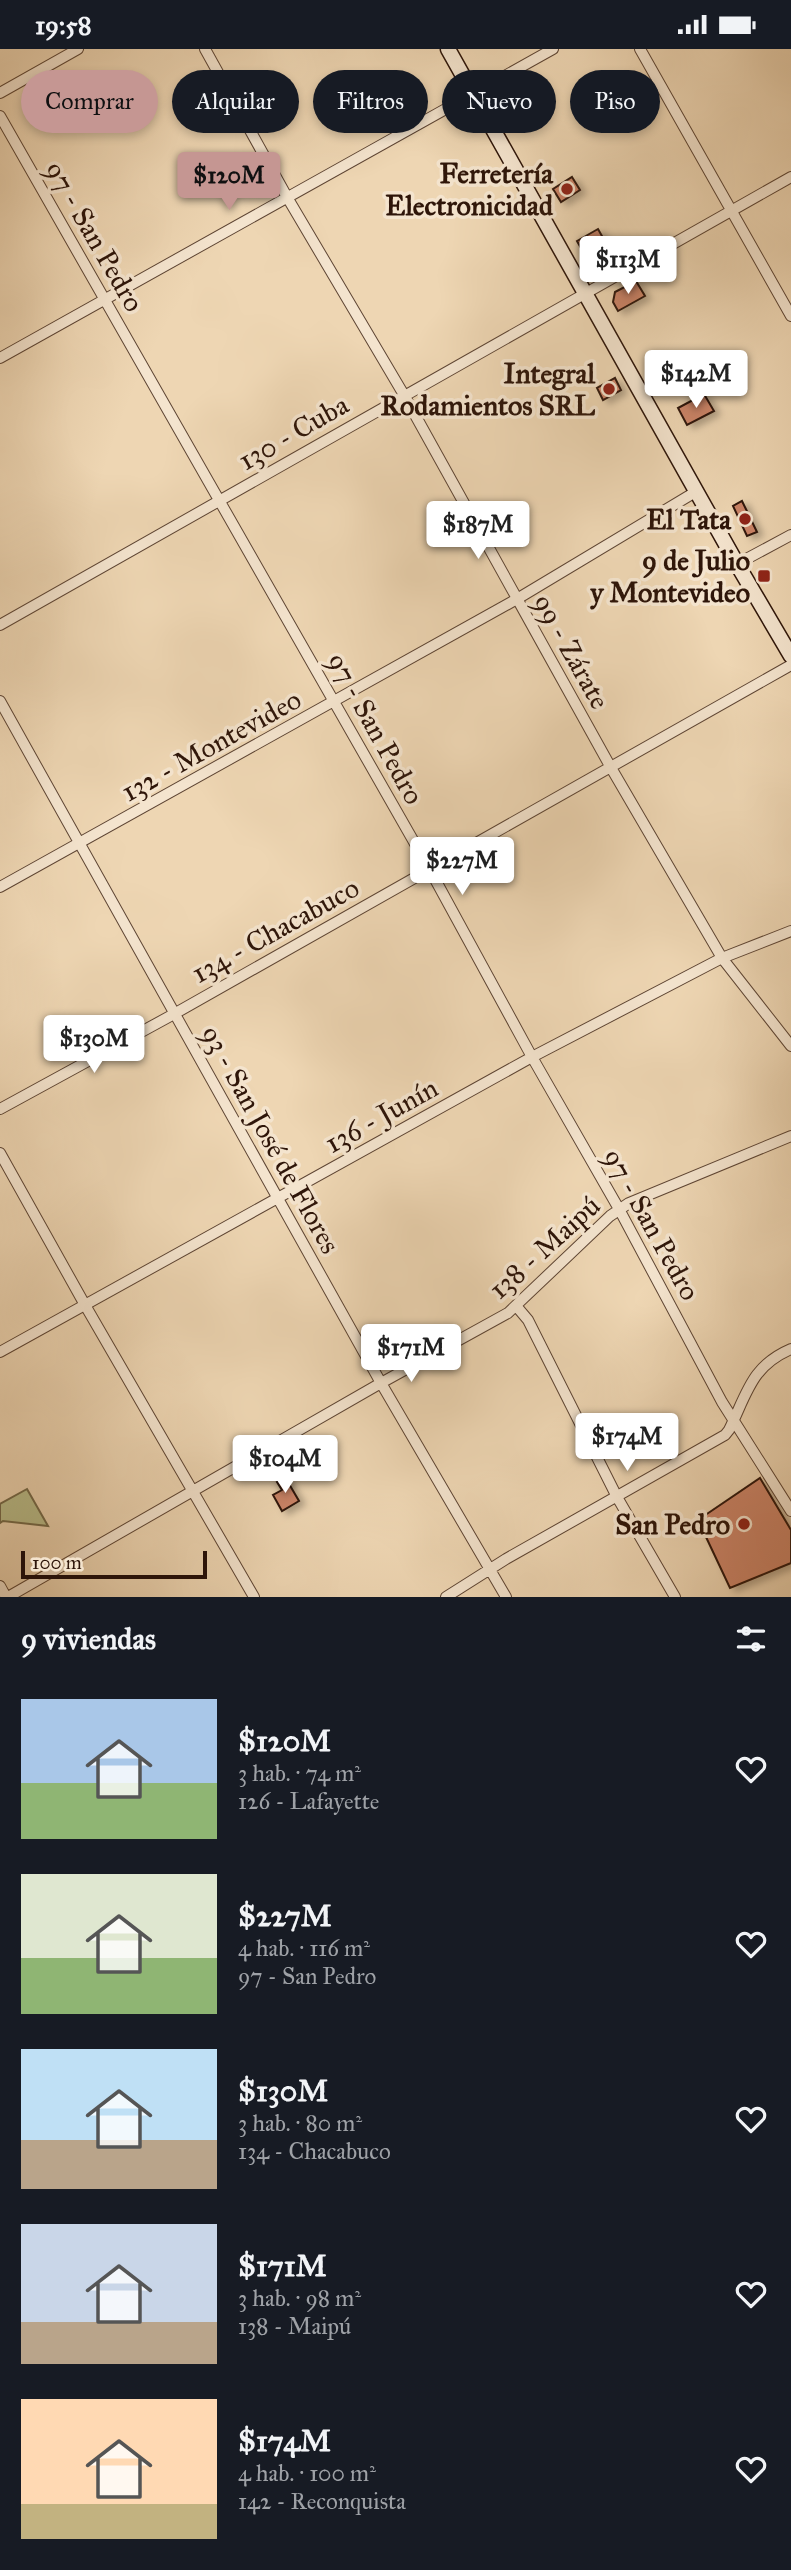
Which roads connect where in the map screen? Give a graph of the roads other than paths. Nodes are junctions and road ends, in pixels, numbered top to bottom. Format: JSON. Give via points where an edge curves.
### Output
{"nodes":[{"id":1,"x":78,"y":49,"type":"edge"},
{"id":2,"x":205,"y":49,"type":"edge"},
{"id":3,"x":448,"y":49,"type":"edge"},
{"id":4,"x":553,"y":49,"type":"edge"},
{"id":5,"x":640,"y":49,"type":"edge"},
{"id":6,"x":460,"y":70,"type":"edge"},
{"id":7,"x":515,"y":70,"type":"edge"},
{"id":8,"x":0,"y":93,"type":"edge"},
{"id":9,"x":442,"y":110,"type":"edge"},
{"id":10,"x":0,"y":116,"type":"edge"},
{"id":11,"x":495,"y":133,"type":"edge"},
{"id":12,"x":791,"y":177,"type":"edge"},
{"id":13,"x":287,"y":197,"type":"junction"},
{"id":14,"x":731,"y":211,"type":"junction"},
{"id":15,"x":585,"y":293,"type":"junction"},
{"id":16,"x":105,"y":300,"type":"junction"},
{"id":17,"x":791,"y":316,"type":"edge"},
{"id":18,"x":0,"y":358,"type":"edge"},
{"id":19,"x":404,"y":395,"type":"junction"},
{"id":20,"x":696,"y":491,"type":"junction"},
{"id":21,"x":220,"y":500,"type":"junction"},
{"id":22,"x":791,"y":535,"type":"edge"},
{"id":23,"x":737,"y":564,"type":"junction"},
{"id":24,"x":517,"y":599,"type":"junction"},
{"id":25,"x":0,"y":625,"type":"edge"},
{"id":26,"x":791,"y":656,"type":"edge"},
{"id":27,"x":791,"y":665,"type":"edge"},
{"id":28,"x":0,"y":701,"type":"edge"},
{"id":29,"x":335,"y":701,"type":"junction"},
{"id":30,"x":610,"y":766,"type":"junction"},
{"id":31,"x":80,"y":844,"type":"junction"},
{"id":32,"x":430,"y":870,"type":"junction"},
{"id":33,"x":0,"y":887,"type":"edge"},
{"id":34,"x":791,"y":931,"type":"edge"},
{"id":35,"x":722,"y":958,"type":"junction"},
{"id":36,"x":174,"y":1014,"type":"junction"},
{"id":37,"x":791,"y":1046,"type":"edge"},
{"id":38,"x":532,"y":1057,"type":"junction"},
{"id":39,"x":0,"y":1109,"type":"edge"},
{"id":40,"x":791,"y":1136,"type":"edge"},
{"id":41,"x":0,"y":1153,"type":"edge"},
{"id":42,"x":279,"y":1198,"type":"junction"},
{"id":43,"x":619,"y":1209,"type":"junction"},
{"id":44,"x":85,"y":1305,"type":"junction"},
{"id":45,"x":517,"y":1307,"type":"junction"},
{"id":46,"x":791,"y":1349,"type":"edge"},
{"id":47,"x":0,"y":1352,"type":"edge"},
{"id":48,"x":381,"y":1383,"type":"junction"},
{"id":49,"x":734,"y":1420,"type":"junction"},
{"id":50,"x":193,"y":1492,"type":"junction"},
{"id":51,"x":787,"y":1496,"type":"edge"},
{"id":52,"x":617,"y":1497,"type":"junction"},
{"id":53,"x":791,"y":1511,"type":"edge"},
{"id":54,"x":491,"y":1570,"type":"junction"},
{"id":55,"x":0,"y":1586,"type":"edge"},
{"id":56,"x":7,"y":1597,"type":"edge"},
{"id":57,"x":254,"y":1597,"type":"edge"},
{"id":58,"x":446,"y":1597,"type":"edge"},
{"id":59,"x":506,"y":1597,"type":"edge"},
{"id":60,"x":675,"y":1597,"type":"edge"}],
"edges":[{"from":1,"to":8,"type":"street"},
{"from":2,"to":13,"type":"street","name":"99 - Zárate"},
{"from":3,"to":6,"type":"street"},
{"from":4,"to":7,"type":"street"},
{"from":5,"to":14,"type":"street"},
{"from":9,"to":13,"type":"street"},
{"from":10,"to":16,"type":"street","name":"97 - San Pedro"},
{"from":11,"to":15,"type":"street"},
{"from":12,"to":14,"type":"street","name":"130 - Cuba"},
{"from":13,"to":16,"type":"street"},
{"from":13,"to":19,"type":"street","name":"99 - Zárate"},
{"from":14,"to":15,"type":"street","name":"130 - Cuba"},
{"from":14,"to":17,"type":"street"},
{"from":15,"to":19,"type":"street","name":"130 - Cuba"},
{"from":15,"to":20,"type":"street"},
{"from":16,"to":18,"type":"street"},
{"from":16,"to":21,"type":"street","name":"97 - San Pedro"},
{"from":19,"to":21,"type":"street","name":"130 - Cuba"},
{"from":19,"to":24,"type":"street","name":"99 - Zárate"},
{"from":20,"to":23,"type":"street"},
{"from":20,"to":24,"type":"street","name":"132 - Montevideo"},
{"from":21,"to":25,"type":"street","name":"130 - Cuba"},
{"from":21,"to":29,"type":"street","name":"97 - San Pedro"},
{"from":22,"to":23,"type":"street"},
{"from":23,"to":26,"type":"street"},
{"from":24,"to":29,"type":"street","name":"132 - Montevideo"},
{"from":24,"to":30,"type":"street","name":"99 - Zárate"},
{"from":27,"to":30,"type":"street","name":"134 - Chacabuco"},
{"from":28,"to":31,"type":"street","name":"93 - San José de Flores"},
{"from":29,"to":31,"type":"street","name":"132 - Montevideo"},
{"from":29,"to":32,"type":"street","name":"97 - San Pedro"},
{"from":30,"to":32,"type":"street","name":"134 - Chacabuco"},
{"from":30,"to":35,"type":"street","name":"99 - Zárate"},
{"from":31,"to":33,"type":"street","name":"132 - Montevideo"},
{"from":31,"to":36,"type":"street","name":"93 - San José de Flores"},
{"from":32,"to":36,"type":"street","name":"134 - Chacabuco"},
{"from":32,"to":38,"type":"street","name":"97 - San Pedro"},
{"from":34,"to":35,"type":"street","name":"136 - Junín"},
{"from":35,"to":37,"type":"street","name":"99 - Zárate"},
{"from":35,"to":38,"type":"street","name":"136 - Junín"},
{"from":36,"to":39,"type":"street","name":"134 - Chacabuco"},
{"from":36,"to":42,"type":"street","name":"93 - San José de Flores"},
{"from":38,"to":42,"type":"street","name":"136 - Junín"},
{"from":38,"to":43,"type":"street","name":"97 - San Pedro"},
{"from":40,"to":43,"type":"street","name":"138 - Maipú"},
{"from":41,"to":44,"type":"street"},
{"from":42,"to":44,"type":"street","name":"136 - Junín"},
{"from":42,"to":48,"type":"street","name":"93 - San José de Flores"},
{"from":43,"to":45,"type":"street","name":"138 - Maipú"},
{"from":43,"to":49,"type":"street","name":"97 - San Pedro"},
{"from":44,"to":47,"type":"street","name":"136 - Junín"},
{"from":44,"to":50,"type":"street"},
{"from":45,"to":48,"type":"street","name":"138 - Maipú"},
{"from":45,"to":52,"type":"street","via":[[528,1320]]},
{"from":46,"to":49,"type":"street","via":[[771,1358],[755,1374]]},
{"from":48,"to":50,"type":"street","name":"138 - Maipú"},
{"from":48,"to":54,"type":"street","name":"93 - San José de Flores"},
{"from":49,"to":51,"type":"street","name":"97 - San Pedro"},
{"from":49,"to":52,"type":"street","via":[[725,1435]]},
{"from":50,"to":56,"type":"street","name":"138 - Maipú"},
{"from":50,"to":57,"type":"street"},
{"from":51,"to":53,"type":"street","name":"97 - San Pedro"},
{"from":52,"to":54,"type":"street"},
{"from":52,"to":60,"type":"street"},
{"from":54,"to":58,"type":"street"},
{"from":54,"to":59,"type":"street","name":"93 - San José de Flores"},
{"from":55,"to":56,"type":"street"}]}
